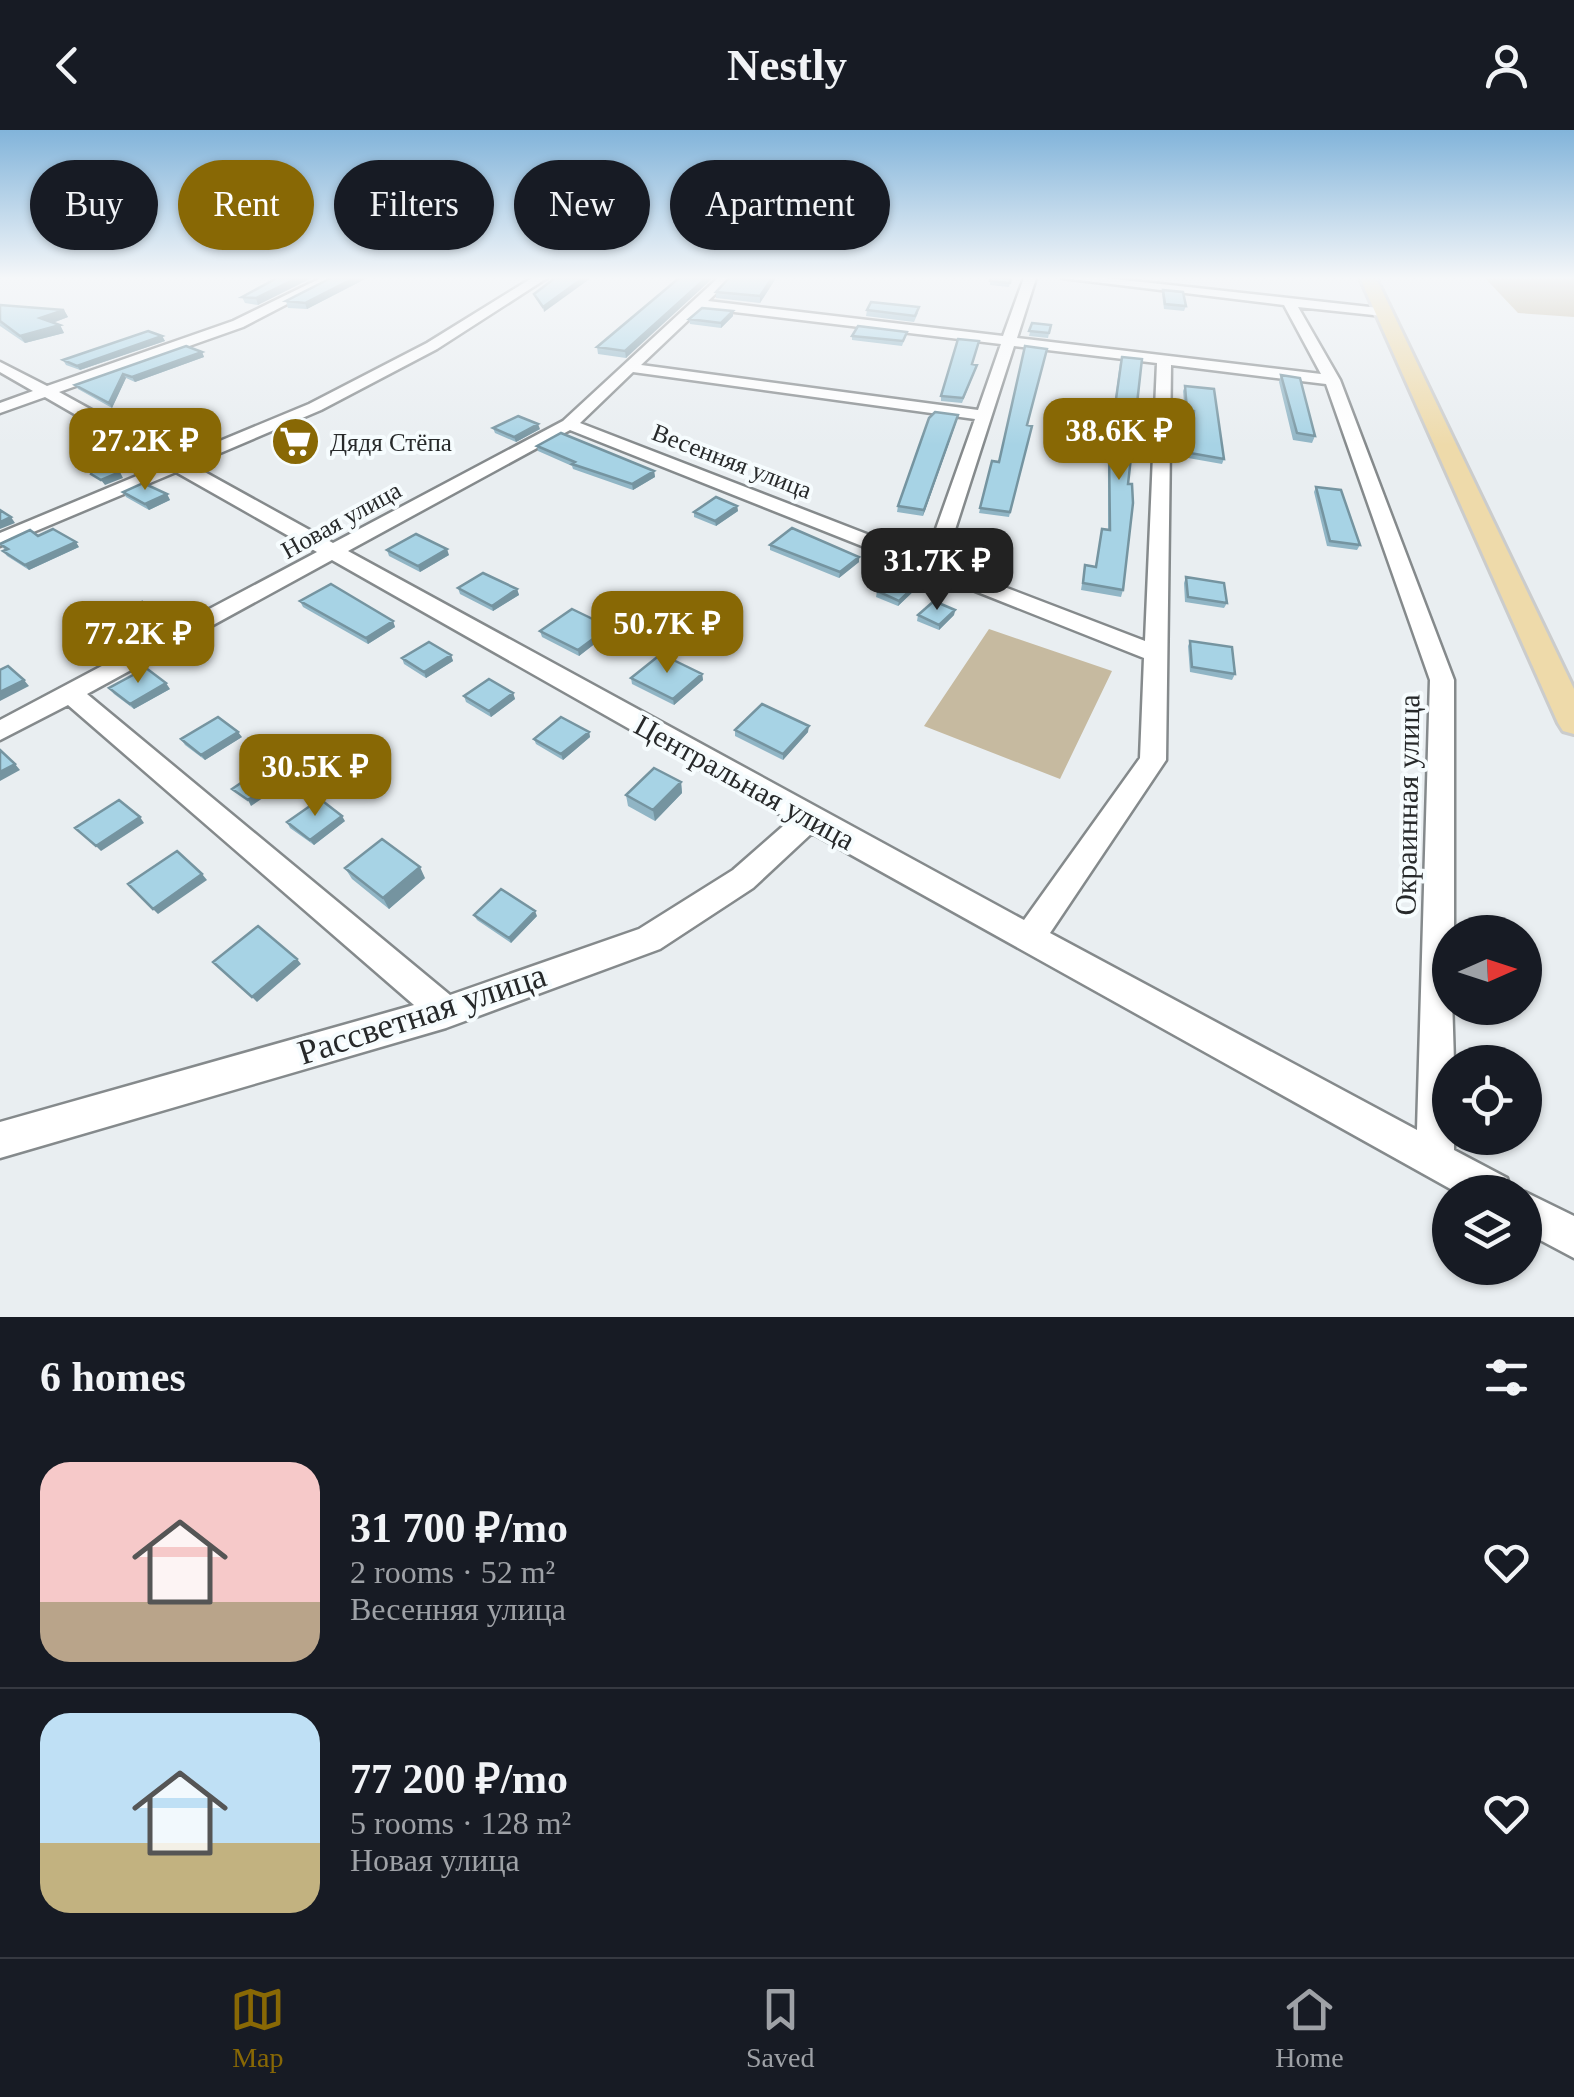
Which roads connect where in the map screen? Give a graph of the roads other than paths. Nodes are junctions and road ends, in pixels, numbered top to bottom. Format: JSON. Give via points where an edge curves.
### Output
{"nodes":[{"id":1,"x":211,"y":333,"type":"edge"},
{"id":2,"x":452,"y":333,"type":"edge"},
{"id":3,"x":669,"y":333,"type":"edge"},
{"id":4,"x":950,"y":333,"type":"edge"},
{"id":5,"x":1009,"y":333,"type":"edge"},
{"id":6,"x":1306,"y":333,"type":"edge"},
{"id":7,"x":1393,"y":333,"type":"edge"},
{"id":8,"x":1007,"y":340,"type":"junction"},
{"id":9,"x":1164,"y":360,"type":"junction"},
{"id":10,"x":0,"y":366,"type":"edge"},
{"id":11,"x":633,"y":368,"type":"junction"},
{"id":12,"x":1332,"y":380,"type":"junction"},
{"id":13,"x":46,"y":392,"type":"junction"},
{"id":14,"x":0,"y":408,"type":"edge"},
{"id":15,"x":982,"y":415,"type":"junction"},
{"id":16,"x":569,"y":424,"type":"junction"},
{"id":17,"x":178,"y":465,"type":"junction"},
{"id":18,"x":0,"y":540,"type":"edge"},
{"id":19,"x":334,"y":553,"type":"junction"},
{"id":20,"x":933,"y":567,"type":"junction"},
{"id":21,"x":1156,"y":654,"type":"junction"},
{"id":22,"x":71,"y":694,"type":"junction"},
{"id":23,"x":1574,"y":723,"type":"edge"},
{"id":24,"x":0,"y":731,"type":"edge"},
{"id":25,"x":810,"y":818,"type":"junction"},
{"id":26,"x":1030,"y":938,"type":"junction"},
{"id":27,"x":446,"y":1012,"type":"junction"},
{"id":28,"x":0,"y":1140,"type":"edge"},
{"id":29,"x":1435,"y":1160,"type":"junction"},
{"id":30,"x":1462,"y":1175,"type":"edge"},
{"id":31,"x":1542,"y":1220,"type":"edge"},
{"id":32,"x":1574,"y":1238,"type":"edge"}],
"edges":[{"from":1,"to":13,"type":"street"},
{"from":2,"to":17,"type":"street","via":[[315,407]]},
{"from":3,"to":11,"type":"street","name":"Новая улица"},
{"from":4,"to":8,"type":"street"},
{"from":5,"to":8,"type":"street"},
{"from":6,"to":12,"type":"street","name":"Окраинная улица"},
{"from":7,"to":23,"type":"main road"},
{"from":8,"to":9,"type":"street"},
{"from":8,"to":15,"type":"street"},
{"from":9,"to":12,"type":"street"},
{"from":9,"to":21,"type":"street"},
{"from":10,"to":13,"type":"street","name":"Центральная улица"},
{"from":11,"to":15,"type":"street"},
{"from":11,"to":16,"type":"street","name":"Новая улица"},
{"from":12,"to":29,"type":"street","name":"Окраинная улица","via":[[1442,680]]},
{"from":13,"to":14,"type":"street"},
{"from":13,"to":17,"type":"street","name":"Центральная улица"},
{"from":15,"to":20,"type":"street"},
{"from":16,"to":19,"type":"street","name":"Новая улица"},
{"from":16,"to":20,"type":"street","name":"Весенняя улица"},
{"from":17,"to":18,"type":"street"},
{"from":17,"to":19,"type":"street","name":"Центральная улица"},
{"from":19,"to":22,"type":"street","name":"Новая улица"},
{"from":19,"to":25,"type":"street","name":"Центральная улица"},
{"from":20,"to":21,"type":"street","name":"Весенняя улица"},
{"from":21,"to":26,"type":"street","via":[[1154,760]]},
{"from":22,"to":24,"type":"street","name":"Новая улица"},
{"from":22,"to":27,"type":"street"},
{"from":25,"to":26,"type":"street","name":"Центральная улица"},
{"from":25,"to":27,"type":"street","name":"Рассветная улица","via":[[743,879],[649,938]]},
{"from":26,"to":29,"type":"street","name":"Центральная улица"},
{"from":27,"to":28,"type":"street","name":"Рассветная улица"},
{"from":29,"to":30,"type":"street","name":"Центральная улица"},
{"from":31,"to":32,"type":"street"}]}
